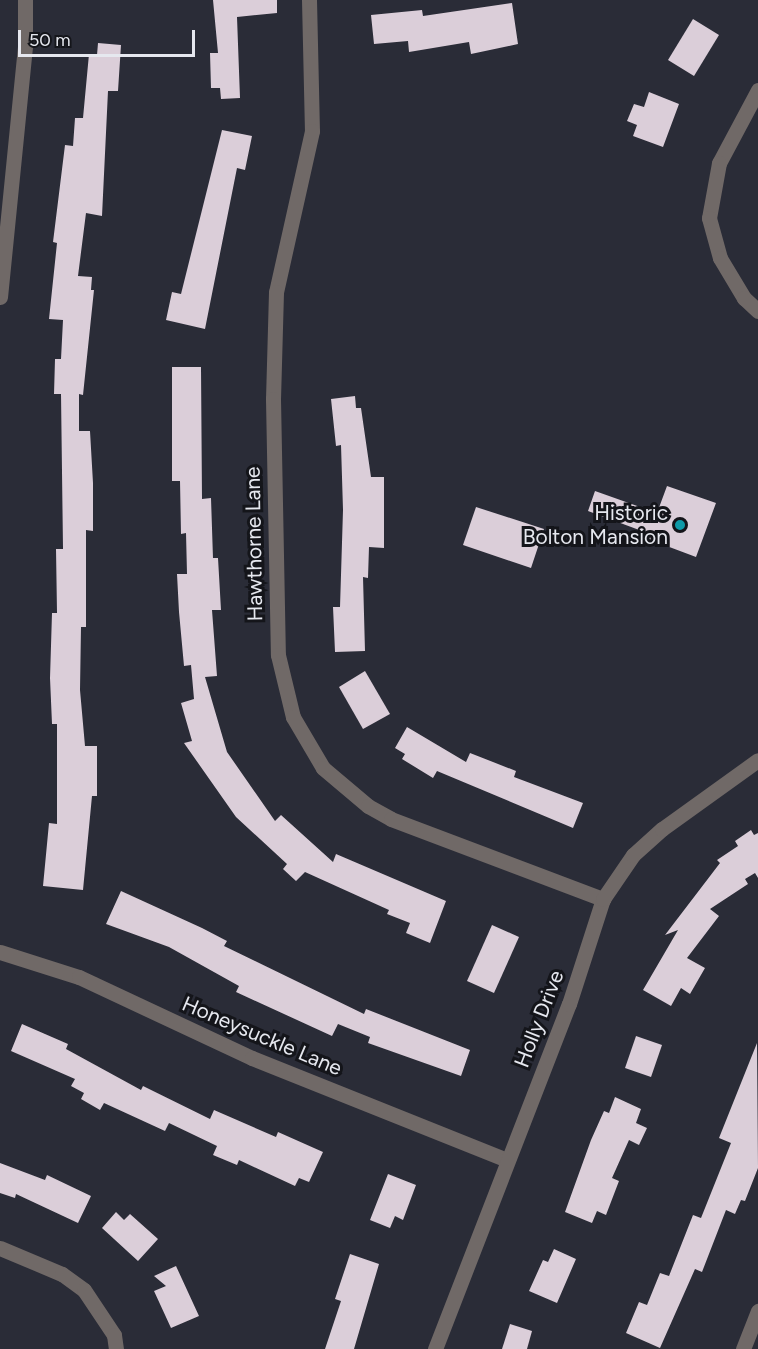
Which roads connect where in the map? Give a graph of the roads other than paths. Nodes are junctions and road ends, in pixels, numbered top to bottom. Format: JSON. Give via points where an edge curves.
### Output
{"nodes":[{"id":1,"x":25,"y":0,"type":"edge"},
{"id":2,"x":309,"y":0,"type":"edge"},
{"id":3,"x":758,"y":90,"type":"edge"},
{"id":4,"x":0,"y":297,"type":"edge"},
{"id":5,"x":758,"y":311,"type":"edge"},
{"id":6,"x":758,"y":760,"type":"edge"},
{"id":7,"x":603,"y":899,"type":"junction"},
{"id":8,"x":0,"y":952,"type":"edge"},
{"id":9,"x":507,"y":1160,"type":"junction"},
{"id":10,"x":0,"y":1248,"type":"edge"},
{"id":11,"x":758,"y":1311,"type":"edge"},
{"id":12,"x":116,"y":1349,"type":"edge"},
{"id":13,"x":435,"y":1349,"type":"edge"},
{"id":14,"x":743,"y":1349,"type":"edge"}],
"edges":[{"from":1,"to":4,"type":"street","via":[[25,46]]},
{"from":2,"to":7,"type":"street","name":"Hawthorne Lane","via":[[312,131],[276,292],[273,399],[276,634],[293,717],[323,768],[368,806],[391,819]]},
{"from":3,"to":5,"type":"street","via":[[718,164],[709,218],[720,258],[744,298]]},
{"from":6,"to":7,"type":"street","name":"Holly Drive","via":[[655,835],[633,855]]},
{"from":7,"to":9,"type":"street","name":"Holly Drive","via":[[569,1004]]},
{"from":8,"to":9,"type":"street","name":"Honeysuckle Lane","via":[[79,977],[252,1058]]},
{"from":9,"to":13,"type":"street","name":"Holly Drive"},
{"from":10,"to":12,"type":"street","via":[[62,1274],[84,1290],[114,1335]]},
{"from":11,"to":14,"type":"street"}]}
